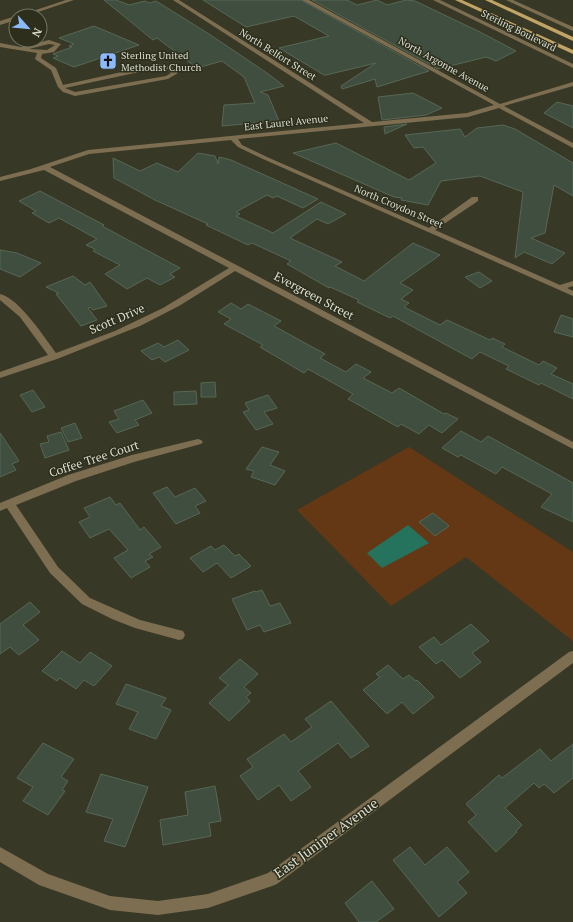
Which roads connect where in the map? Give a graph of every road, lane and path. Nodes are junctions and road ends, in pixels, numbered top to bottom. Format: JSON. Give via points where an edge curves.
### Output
{"nodes":[{"id":1,"x":71,"y":0,"type":"edge"},
{"id":2,"x":176,"y":0,"type":"edge"},
{"id":3,"x":305,"y":0,"type":"edge"},
{"id":4,"x":436,"y":0,"type":"edge"},
{"id":5,"x":458,"y":0,"type":"edge"},
{"id":6,"x":488,"y":0,"type":"edge"},
{"id":7,"x":509,"y":0,"type":"edge"},
{"id":8,"x":46,"y":8,"type":"edge"},
{"id":9,"x":573,"y":29,"type":"edge"},
{"id":10,"x":573,"y":39,"type":"edge"},
{"id":11,"x":1,"y":46,"type":"edge"},
{"id":12,"x":20,"y":49,"type":"junction"},
{"id":13,"x":40,"y":52,"type":"junction"},
{"id":14,"x":573,"y":52,"type":"edge"},
{"id":15,"x":573,"y":66,"type":"edge"},
{"id":16,"x":573,"y":84,"type":"edge"},
{"id":17,"x":61,"y":87,"type":"junction"},
{"id":18,"x":501,"y":106,"type":"junction"},
{"id":19,"x":370,"y":124,"type":"junction"},
{"id":20,"x":233,"y":138,"type":"junction"},
{"id":21,"x":573,"y":146,"type":"edge"},
{"id":22,"x":44,"y":167,"type":"junction"},
{"id":23,"x":0,"y":179,"type":"edge"},
{"id":24,"x":475,"y":199,"type":"dead end"},
{"id":25,"x":430,"y":230,"type":"junction"},
{"id":26,"x":234,"y":268,"type":"junction"},
{"id":27,"x":573,"y":284,"type":"edge"},
{"id":28,"x":561,"y":288,"type":"junction"},
{"id":29,"x":573,"y":294,"type":"edge"},
{"id":30,"x":0,"y":296,"type":"edge"},
{"id":31,"x":54,"y":357,"type":"junction"},
{"id":32,"x":0,"y":375,"type":"edge"},
{"id":33,"x":198,"y":442,"type":"dead end"},
{"id":34,"x":573,"y":446,"type":"edge"},
{"id":35,"x":4,"y":505,"type":"edge"},
{"id":36,"x":179,"y":635,"type":"dead end"},
{"id":37,"x":573,"y":656,"type":"edge"},
{"id":38,"x":0,"y":854,"type":"edge"}],
"edges":[{"from":1,"to":8,"type":"street"},
{"from":2,"to":19,"type":"street","name":"North Belfort Street"},
{"from":3,"to":18,"type":"street","name":"North Argonne Avenue"},
{"from":4,"to":15,"type":"street","name":"Sterling Boulevard"},
{"from":5,"to":14,"type":"main road"},
{"from":6,"to":10,"type":"main road"},
{"from":7,"to":9,"type":"street","name":"Sterling Boulevard"},
{"from":11,"to":12,"type":"street"},
{"from":12,"to":13,"type":"street"},
{"from":12,"to":13,"type":"street","via":[[50,42],[58,44],[53,50]]},
{"from":13,"to":17,"type":"street","via":[[38,59],[54,69]]},
{"from":16,"to":18,"type":"street","name":"East Laurel Avenue"},
{"from":17,"to":17,"type":"street","via":[[65,91],[79,94],[168,77],[175,73],[169,67],[158,66]]},
{"from":18,"to":19,"type":"street","name":"East Laurel Avenue","via":[[468,115]]},
{"from":18,"to":21,"type":"street","name":"North Argonne Avenue"},
{"from":19,"to":20,"type":"street","name":"East Laurel Avenue"},
{"from":20,"to":22,"type":"street","name":"East Laurel Avenue","via":[[88,152]]},
{"from":20,"to":25,"type":"street","name":"North Croydon Street","via":[[240,146],[265,158]]},
{"from":22,"to":23,"type":"street","name":"East Laurel Avenue"},
{"from":22,"to":26,"type":"street","name":"Evergreen Street"},
{"from":24,"to":25,"type":"street"},
{"from":25,"to":28,"type":"street","name":"North Croydon Street"},
{"from":26,"to":31,"type":"street","name":"Scott Drive","via":[[158,315]]},
{"from":26,"to":34,"type":"street","name":"Evergreen Street"},
{"from":27,"to":28,"type":"street"},
{"from":28,"to":29,"type":"street","name":"North Croydon Street"},
{"from":30,"to":31,"type":"street","via":[[24,316]]},
{"from":31,"to":32,"type":"street","name":"Scott Drive"},
{"from":33,"to":35,"type":"street","name":"Coffee Tree Court","via":[[72,478]]},
{"from":35,"to":36,"type":"street","via":[[54,570],[86,601],[139,625]]},
{"from":37,"to":38,"type":"street","name":"East Juniper Avenue","via":[[272,879],[208,901],[158,908],[110,903],[44,880]]}]}
